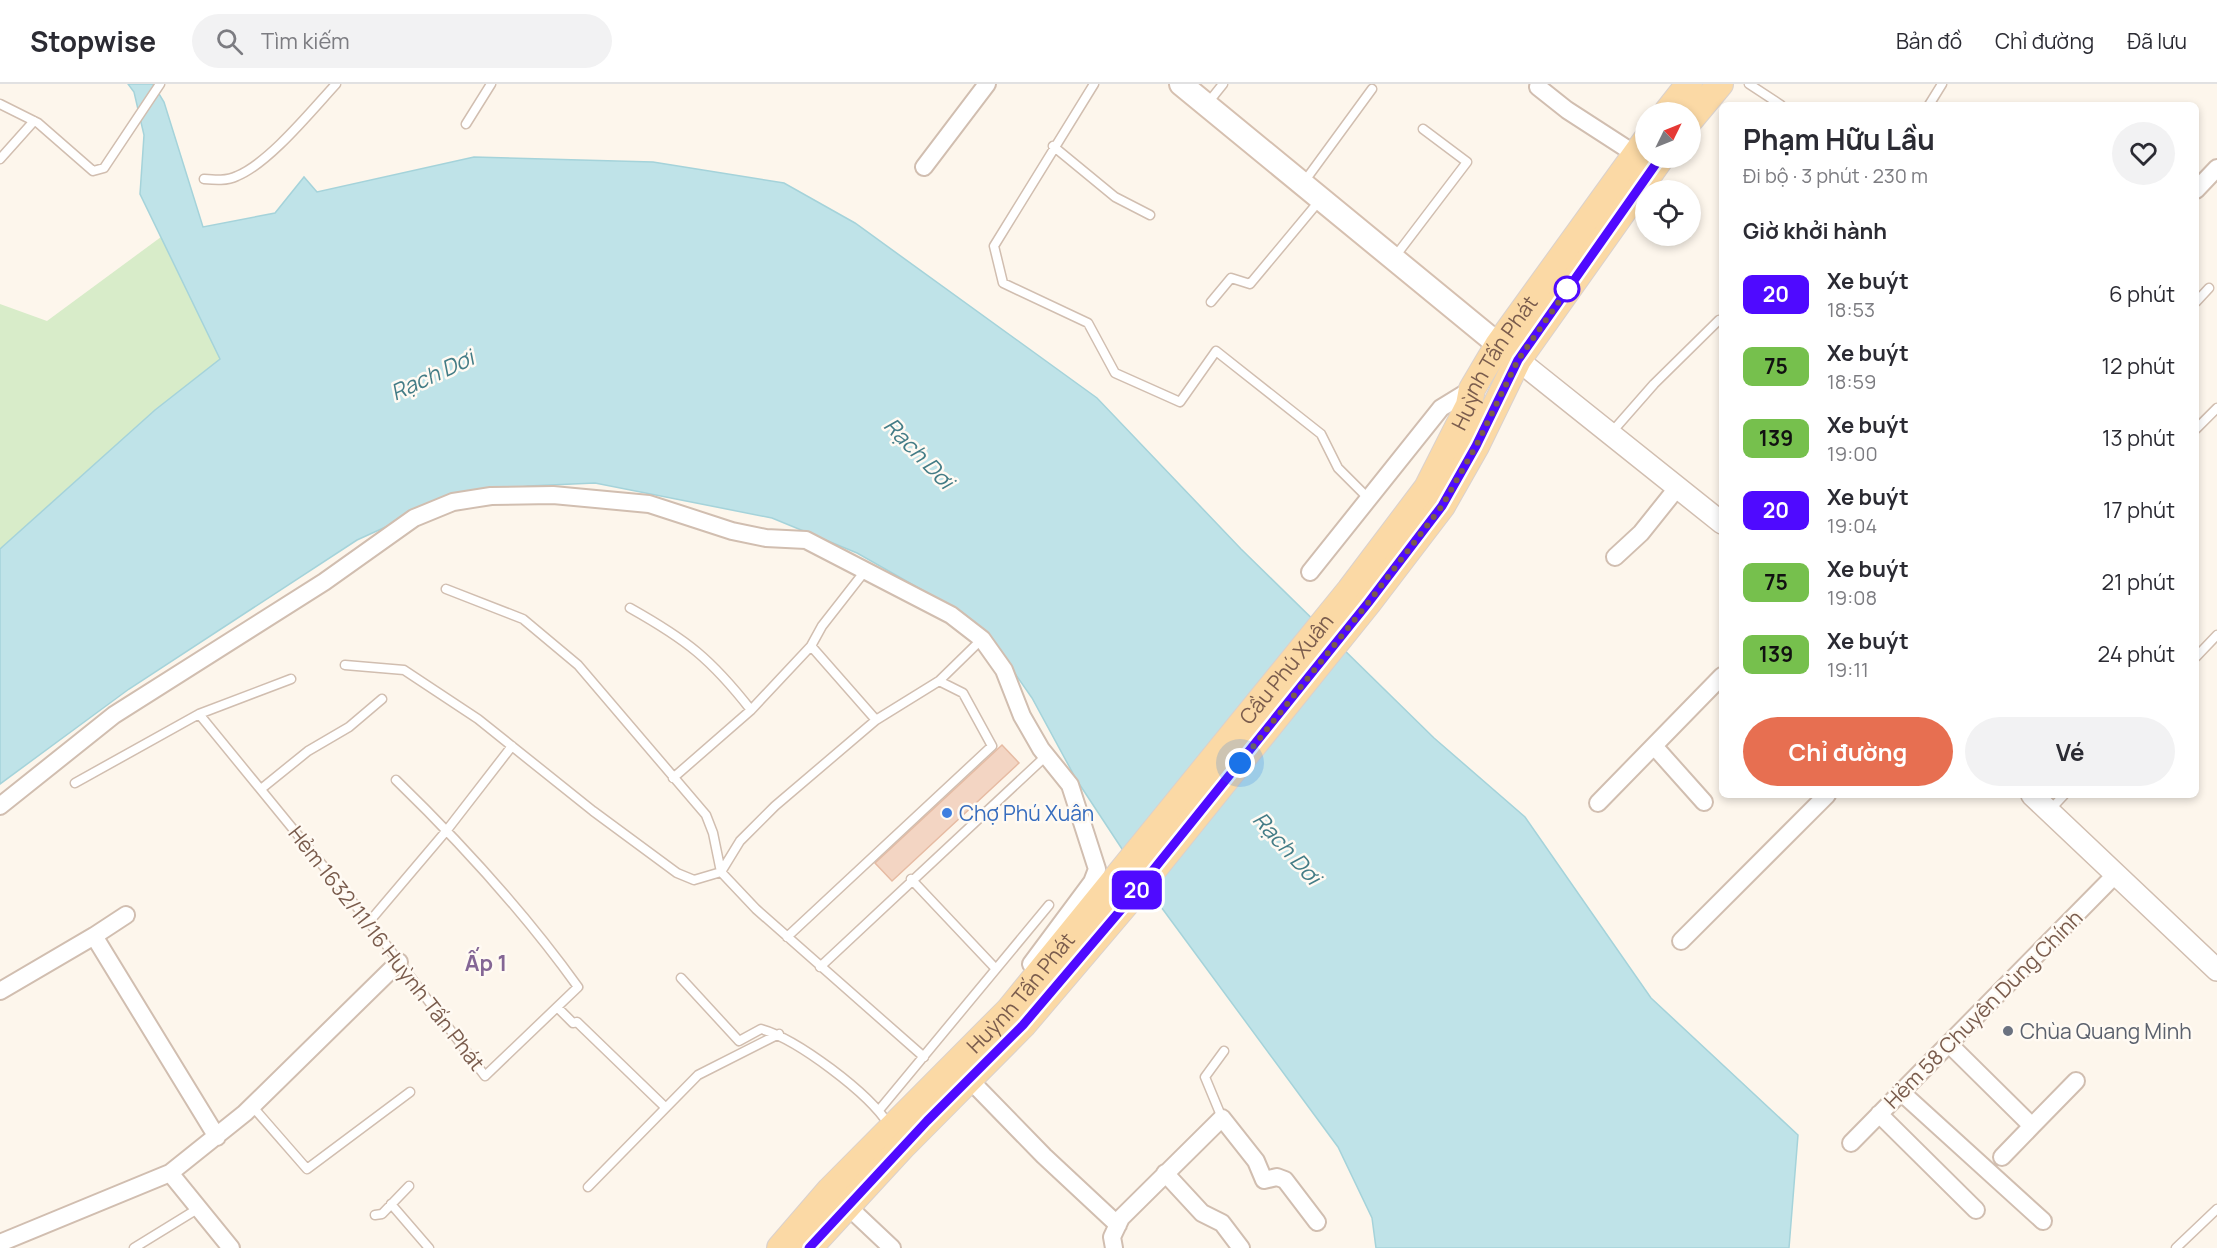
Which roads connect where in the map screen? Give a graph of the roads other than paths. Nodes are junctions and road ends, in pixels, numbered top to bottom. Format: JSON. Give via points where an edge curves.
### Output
{"nodes":[{"id":1,"x":160,"y":84,"type":"edge"},
{"id":2,"x":336,"y":84,"type":"edge"},
{"id":3,"x":491,"y":84,"type":"edge"},
{"id":4,"x":987,"y":84,"type":"edge"},
{"id":5,"x":1094,"y":84,"type":"edge"},
{"id":6,"x":1181,"y":84,"type":"edge"},
{"id":7,"x":1223,"y":84,"type":"edge"},
{"id":8,"x":1689,"y":84,"type":"edge"},
{"id":9,"x":1720,"y":84,"type":"edge"},
{"id":10,"x":1749,"y":84,"type":"edge"},
{"id":11,"x":1942,"y":84,"type":"edge"},
{"id":12,"x":1538,"y":87,"type":"dead end"},
{"id":13,"x":1372,"y":89,"type":"dead end"},
{"id":14,"x":1675,"y":102,"type":"edge"},
{"id":15,"x":1776,"y":102,"type":"edge"},
{"id":16,"x":1931,"y":102,"type":"edge"},
{"id":17,"x":0,"y":104,"type":"edge"},
{"id":18,"x":1207,"y":105,"type":"junction"},
{"id":19,"x":1701,"y":107,"type":"edge"},
{"id":20,"x":34,"y":121,"type":"junction"},
{"id":21,"x":466,"y":124,"type":"dead end"},
{"id":22,"x":1423,"y":129,"type":"dead end"},
{"id":23,"x":1635,"y":144,"type":"edge"},
{"id":24,"x":1053,"y":146,"type":"junction"},
{"id":25,"x":1635,"y":154,"type":"edge"},
{"id":26,"x":0,"y":159,"type":"edge"},
{"id":27,"x":924,"y":167,"type":"dead end"},
{"id":28,"x":1653,"y":168,"type":"edge"},
{"id":29,"x":2217,"y":168,"type":"edge"},
{"id":30,"x":204,"y":179,"type":"dead end"},
{"id":31,"x":1302,"y":185,"type":"junction"},
{"id":32,"x":2199,"y":187,"type":"edge"},
{"id":33,"x":1320,"y":200,"type":"junction"},
{"id":34,"x":1149,"y":215,"type":"dead end"},
{"id":35,"x":1394,"y":258,"type":"junction"},
{"id":36,"x":2208,"y":288,"type":"dead end"},
{"id":37,"x":2199,"y":298,"type":"edge"},
{"id":38,"x":1210,"y":302,"type":"dead end"},
{"id":39,"x":1719,"y":320,"type":"dead end"},
{"id":40,"x":1498,"y":345,"type":"junction"},
{"id":41,"x":1518,"y":360,"type":"junction"},
{"id":42,"x":1472,"y":389,"type":"junction"},
{"id":43,"x":2217,"y":408,"type":"edge"},
{"id":44,"x":2199,"y":426,"type":"edge"},
{"id":45,"x":1609,"y":436,"type":"junction"},
{"id":46,"x":1677,"y":488,"type":"junction"},
{"id":47,"x":1368,"y":498,"type":"junction"},
{"id":48,"x":1719,"y":515,"type":"edge"},
{"id":49,"x":1615,"y":556,"type":"dead end"},
{"id":50,"x":865,"y":571,"type":"junction"},
{"id":51,"x":1310,"y":572,"type":"dead end"},
{"id":52,"x":446,"y":589,"type":"dead end"},
{"id":53,"x":1359,"y":596,"type":"junction"},
{"id":54,"x":630,"y":608,"type":"dead end"},
{"id":55,"x":2217,"y":635,"type":"edge"},
{"id":56,"x":982,"y":639,"type":"junction"},
{"id":57,"x":811,"y":646,"type":"junction"},
{"id":58,"x":2199,"y":654,"type":"edge"},
{"id":59,"x":345,"y":665,"type":"dead end"},
{"id":60,"x":291,"y":679,"type":"dead end"},
{"id":61,"x":939,"y":681,"type":"junction"},
{"id":62,"x":1719,"y":681,"type":"edge"},
{"id":63,"x":382,"y":699,"type":"dead end"},
{"id":64,"x":751,"y":710,"type":"junction"},
{"id":65,"x":199,"y":714,"type":"junction"},
{"id":66,"x":876,"y":720,"type":"junction"},
{"id":67,"x":512,"y":746,"type":"junction"},
{"id":68,"x":1654,"y":746,"type":"junction"},
{"id":69,"x":1046,"y":756,"type":"junction"},
{"id":70,"x":673,"y":778,"type":"junction"},
{"id":71,"x":396,"y":780,"type":"dead end"},
{"id":72,"x":75,"y":783,"type":"dead end"},
{"id":73,"x":261,"y":789,"type":"junction"},
{"id":74,"x":1824,"y":798,"type":"edge"},
{"id":75,"x":2035,"y":798,"type":"edge"},
{"id":76,"x":2061,"y":798,"type":"edge"},
{"id":77,"x":1704,"y":801,"type":"dead end"},
{"id":78,"x":1598,"y":803,"type":"dead end"},
{"id":79,"x":0,"y":806,"type":"edge"},
{"id":80,"x":2049,"y":811,"type":"junction"},
{"id":81,"x":447,"y":830,"type":"junction"},
{"id":82,"x":721,"y":872,"type":"junction"},
{"id":83,"x":2115,"y":875,"type":"junction"},
{"id":84,"x":911,"y":879,"type":"junction"},
{"id":85,"x":1117,"y":898,"type":"joint"},
{"id":86,"x":1049,"y":905,"type":"dead end"},
{"id":87,"x":126,"y":915,"type":"dead end"},
{"id":88,"x":369,"y":922,"type":"junction"},
{"id":89,"x":94,"y":936,"type":"junction"},
{"id":90,"x":788,"y":937,"type":"junction"},
{"id":91,"x":1681,"y":941,"type":"dead end"},
{"id":92,"x":399,"y":962,"type":"junction"},
{"id":93,"x":820,"y":967,"type":"junction"},
{"id":94,"x":996,"y":969,"type":"junction"},
{"id":95,"x":2217,"y":970,"type":"edge"},
{"id":96,"x":681,"y":978,"type":"dead end"},
{"id":97,"x":0,"y":991,"type":"edge"},
{"id":98,"x":557,"y":1007,"type":"junction"},
{"id":99,"x":779,"y":1034,"type":"junction"},
{"id":100,"x":1950,"y":1045,"type":"junction"},
{"id":101,"x":1224,"y":1051,"type":"dead end"},
{"id":102,"x":924,"y":1057,"type":"junction"},
{"id":103,"x":964,"y":1070,"type":"junction"},
{"id":104,"x":2076,"y":1082,"type":"dead end"},
{"id":105,"x":410,"y":1092,"type":"dead end"},
{"id":106,"x":1901,"y":1092,"type":"junction"},
{"id":107,"x":252,"y":1106,"type":"junction"},
{"id":108,"x":665,"y":1107,"type":"junction"},
{"id":109,"x":1879,"y":1114,"type":"junction"},
{"id":110,"x":1222,"y":1118,"type":"junction"},
{"id":111,"x":885,"y":1119,"type":"junction"},
{"id":112,"x":2032,"y":1126,"type":"junction"},
{"id":113,"x":217,"y":1137,"type":"junction"},
{"id":114,"x":1851,"y":1143,"type":"dead end"},
{"id":115,"x":2002,"y":1157,"type":"dead end"},
{"id":116,"x":170,"y":1173,"type":"junction"},
{"id":117,"x":1165,"y":1173,"type":"junction"},
{"id":118,"x":409,"y":1186,"type":"dead end"},
{"id":119,"x":588,"y":1187,"type":"dead end"},
{"id":120,"x":838,"y":1197,"type":"junction"},
{"id":121,"x":391,"y":1204,"type":"junction"},
{"id":122,"x":199,"y":1208,"type":"junction"},
{"id":123,"x":2217,"y":1209,"type":"edge"},
{"id":124,"x":1976,"y":1210,"type":"dead end"},
{"id":125,"x":375,"y":1215,"type":"dead end"},
{"id":126,"x":2043,"y":1221,"type":"dead end"},
{"id":127,"x":1317,"y":1222,"type":"dead end"},
{"id":128,"x":1118,"y":1225,"type":"junction"},
{"id":129,"x":0,"y":1243,"type":"edge"},
{"id":130,"x":424,"y":1246,"type":"edge"},
{"id":131,"x":134,"y":1248,"type":"edge"},
{"id":132,"x":231,"y":1248,"type":"edge"},
{"id":133,"x":780,"y":1248,"type":"edge"},
{"id":134,"x":809,"y":1248,"type":"edge"},
{"id":135,"x":892,"y":1248,"type":"edge"},
{"id":136,"x":1114,"y":1248,"type":"edge"},
{"id":137,"x":1241,"y":1248,"type":"edge"},
{"id":138,"x":2175,"y":1248,"type":"edge"}],
"edges":[{"from":1,"to":20,"type":"lane","via":[[104,168],[93,171]]},
{"from":2,"to":30,"type":"lane","via":[[278,147],[238,176]]},
{"from":3,"to":21,"type":"lane"},
{"from":4,"to":27,"type":"street"},
{"from":5,"to":24,"type":"lane"},
{"from":6,"to":18,"type":"main road"},
{"from":7,"to":18,"type":"lane"},
{"from":8,"to":14,"type":"main road"},
{"from":9,"to":19,"type":"main road"},
{"from":10,"to":15,"type":"lane"},
{"from":11,"to":16,"type":"lane"},
{"from":12,"to":23,"type":"street","via":[[1567,110]]},
{"from":13,"to":31,"type":"lane"},
{"from":17,"to":20,"type":"lane"},
{"from":18,"to":31,"type":"main road"},
{"from":20,"to":26,"type":"lane"},
{"from":22,"to":35,"type":"lane","via":[[1467,162]]},
{"from":24,"to":34,"type":"lane","via":[[1114,197]]},
{"from":24,"to":47,"type":"lane","via":[[994,246],[1003,283],[1088,323],[1115,373],[1180,402],[1216,351],[1321,434],[1338,468]]},
{"from":25,"to":40,"type":"main road","name":"Huỳnh Tấn Phát"},
{"from":28,"to":41,"type":"main road","name":"Huỳnh Tấn Phát"},
{"from":29,"to":32,"type":"street"},
{"from":31,"to":33,"type":"main road"},
{"from":33,"to":35,"type":"main road"},
{"from":33,"to":38,"type":"lane","via":[[1250,284],[1231,278]]},
{"from":35,"to":40,"type":"main road"},
{"from":36,"to":37,"type":"lane"},
{"from":39,"to":45,"type":"lane","via":[[1654,384]]},
{"from":40,"to":41,"type":"main road"},
{"from":40,"to":42,"type":"main road","name":"Huỳnh Tấn Phát"},
{"from":41,"to":45,"type":"street"},
{"from":41,"to":53,"type":"main road","name":"Huỳnh Tấn Phát","via":[[1442,506]]},
{"from":42,"to":47,"type":"street","via":[[1441,408]]},
{"from":42,"to":53,"type":"main road","name":"Huỳnh Tấn Phát","via":[[1469,405],[1426,489]]},
{"from":43,"to":44,"type":"lane"},
{"from":45,"to":46,"type":"street"},
{"from":46,"to":48,"type":"street"},
{"from":46,"to":49,"type":"street","via":[[1641,533]]},
{"from":47,"to":51,"type":"street"},
{"from":50,"to":56,"type":"street","via":[[951,615]]},
{"from":50,"to":57,"type":"lane"},
{"from":50,"to":79,"type":"street","via":[[806,540],[732,531],[649,504],[553,495],[491,496],[453,502],[414,518],[324,582],[114,715]]},
{"from":52,"to":70,"type":"lane","via":[[523,619],[578,665]]},
{"from":53,"to":85,"type":"main road","name":"Cầu Phú Xuân"},
{"from":54,"to":64,"type":"lane","via":[[701,652]]},
{"from":55,"to":58,"type":"lane"},
{"from":56,"to":61,"type":"lane"},
{"from":56,"to":69,"type":"street","via":[[1004,670],[1022,716]]},
{"from":57,"to":64,"type":"lane"},
{"from":57,"to":66,"type":"lane"},
{"from":59,"to":67,"type":"lane","via":[[404,670],[478,718]]},
{"from":60,"to":65,"type":"lane"},
{"from":61,"to":66,"type":"lane"},
{"from":61,"to":90,"type":"lane","via":[[963,693],[992,746]]},
{"from":62,"to":68,"type":"street"},
{"from":63,"to":73,"type":"lane"},
{"from":64,"to":70,"type":"lane"},
{"from":65,"to":72,"type":"lane"},
{"from":65,"to":73,"type":"lane","name":"Hẻm 1632/11/16 Huỳnh Tấn Phát"},
{"from":66,"to":82,"type":"lane","via":[[775,806],[740,841]]},
{"from":67,"to":81,"type":"lane"},
{"from":67,"to":82,"type":"lane","via":[[677,873],[694,880]]},
{"from":68,"to":77,"type":"street"},
{"from":68,"to":78,"type":"street"},
{"from":69,"to":84,"type":"lane"},
{"from":69,"to":103,"type":"street","via":[[1070,785],[1096,876],[1018,980],[953,1052]]},
{"from":70,"to":82,"type":"lane","via":[[706,815]]},
{"from":71,"to":81,"type":"lane"},
{"from":73,"to":88,"type":"lane","name":"Hẻm 1632/11/16 Huỳnh Tấn Phát"},
{"from":74,"to":91,"type":"street"},
{"from":75,"to":80,"type":"street"},
{"from":76,"to":80,"type":"lane"},
{"from":80,"to":83,"type":"street"},
{"from":81,"to":88,"type":"lane"},
{"from":81,"to":98,"type":"lane","via":[[536,929],[578,987]]},
{"from":82,"to":90,"type":"lane"},
{"from":83,"to":95,"type":"street"},
{"from":83,"to":100,"type":"street","name":"Hẻm 58 Chuyên Dùng Chính"},
{"from":84,"to":93,"type":"lane"},
{"from":84,"to":94,"type":"lane"},
{"from":85,"to":103,"type":"main road","name":"Huỳnh Tấn Phát","via":[[1009,1010]]},
{"from":86,"to":94,"type":"lane","name":"Huỳnh Tấn Phát"},
{"from":87,"to":89,"type":"street"},
{"from":88,"to":92,"type":"lane","name":"Hẻm 1632/11/16 Huỳnh Tấn Phát"},
{"from":89,"to":97,"type":"street"},
{"from":89,"to":113,"type":"street"},
{"from":90,"to":93,"type":"lane"},
{"from":92,"to":98,"type":"lane","name":"Hẻm 1632/11/16 Huỳnh Tấn Phát","via":[[485,1076]]},
{"from":92,"to":107,"type":"street"},
{"from":93,"to":102,"type":"lane"},
{"from":94,"to":102,"type":"lane","name":"Huỳnh Tấn Phát"},
{"from":96,"to":99,"type":"lane","via":[[740,1041],[761,1029]]},
{"from":98,"to":108,"type":"lane"},
{"from":99,"to":108,"type":"lane","via":[[698,1075]]},
{"from":99,"to":111,"type":"lane","via":[[866,1095]]},
{"from":100,"to":106,"type":"street","name":"Hẻm 58 Chuyên Dùng Chính"},
{"from":100,"to":112,"type":"street"},
{"from":101,"to":110,"type":"lane","via":[[1205,1077]]},
{"from":102,"to":111,"type":"lane","name":"Huỳnh Tấn Phát"},
{"from":103,"to":111,"type":"main road","name":"Huỳnh Tấn Phát"},
{"from":103,"to":120,"type":"main road","name":"Huỳnh Tấn Phát"},
{"from":103,"to":128,"type":"street","via":[[1044,1156]]},
{"from":104,"to":112,"type":"street"},
{"from":105,"to":107,"type":"lane","via":[[307,1169]]},
{"from":106,"to":109,"type":"street","name":"Hẻm 58 Chuyên Dùng Chính"},
{"from":106,"to":126,"type":"street"},
{"from":107,"to":113,"type":"street"},
{"from":108,"to":119,"type":"lane"},
{"from":109,"to":114,"type":"street","name":"Hẻm 58 Chuyên Dùng Chính"},
{"from":109,"to":124,"type":"street"},
{"from":110,"to":117,"type":"street"},
{"from":110,"to":127,"type":"street","via":[[1256,1161],[1264,1180],[1285,1180]]},
{"from":111,"to":120,"type":"main road","name":"Huỳnh Tấn Phát"},
{"from":112,"to":115,"type":"street"},
{"from":113,"to":116,"type":"street"},
{"from":116,"to":122,"type":"street"},
{"from":116,"to":129,"type":"street"},
{"from":117,"to":128,"type":"street"},
{"from":117,"to":137,"type":"street","via":[[1202,1213],[1222,1223]]},
{"from":118,"to":121,"type":"lane"},
{"from":120,"to":133,"type":"main road","name":"Huỳnh Tấn Phát"},
{"from":120,"to":134,"type":"main road","name":"Huỳnh Tấn Phát"},
{"from":120,"to":135,"type":"street"},
{"from":121,"to":125,"type":"lane","via":[[382,1214]]},
{"from":121,"to":130,"type":"lane"},
{"from":122,"to":131,"type":"lane"},
{"from":122,"to":132,"type":"street"},
{"from":123,"to":138,"type":"lane"},
{"from":128,"to":136,"type":"street","via":[[1112,1238]]}]}
